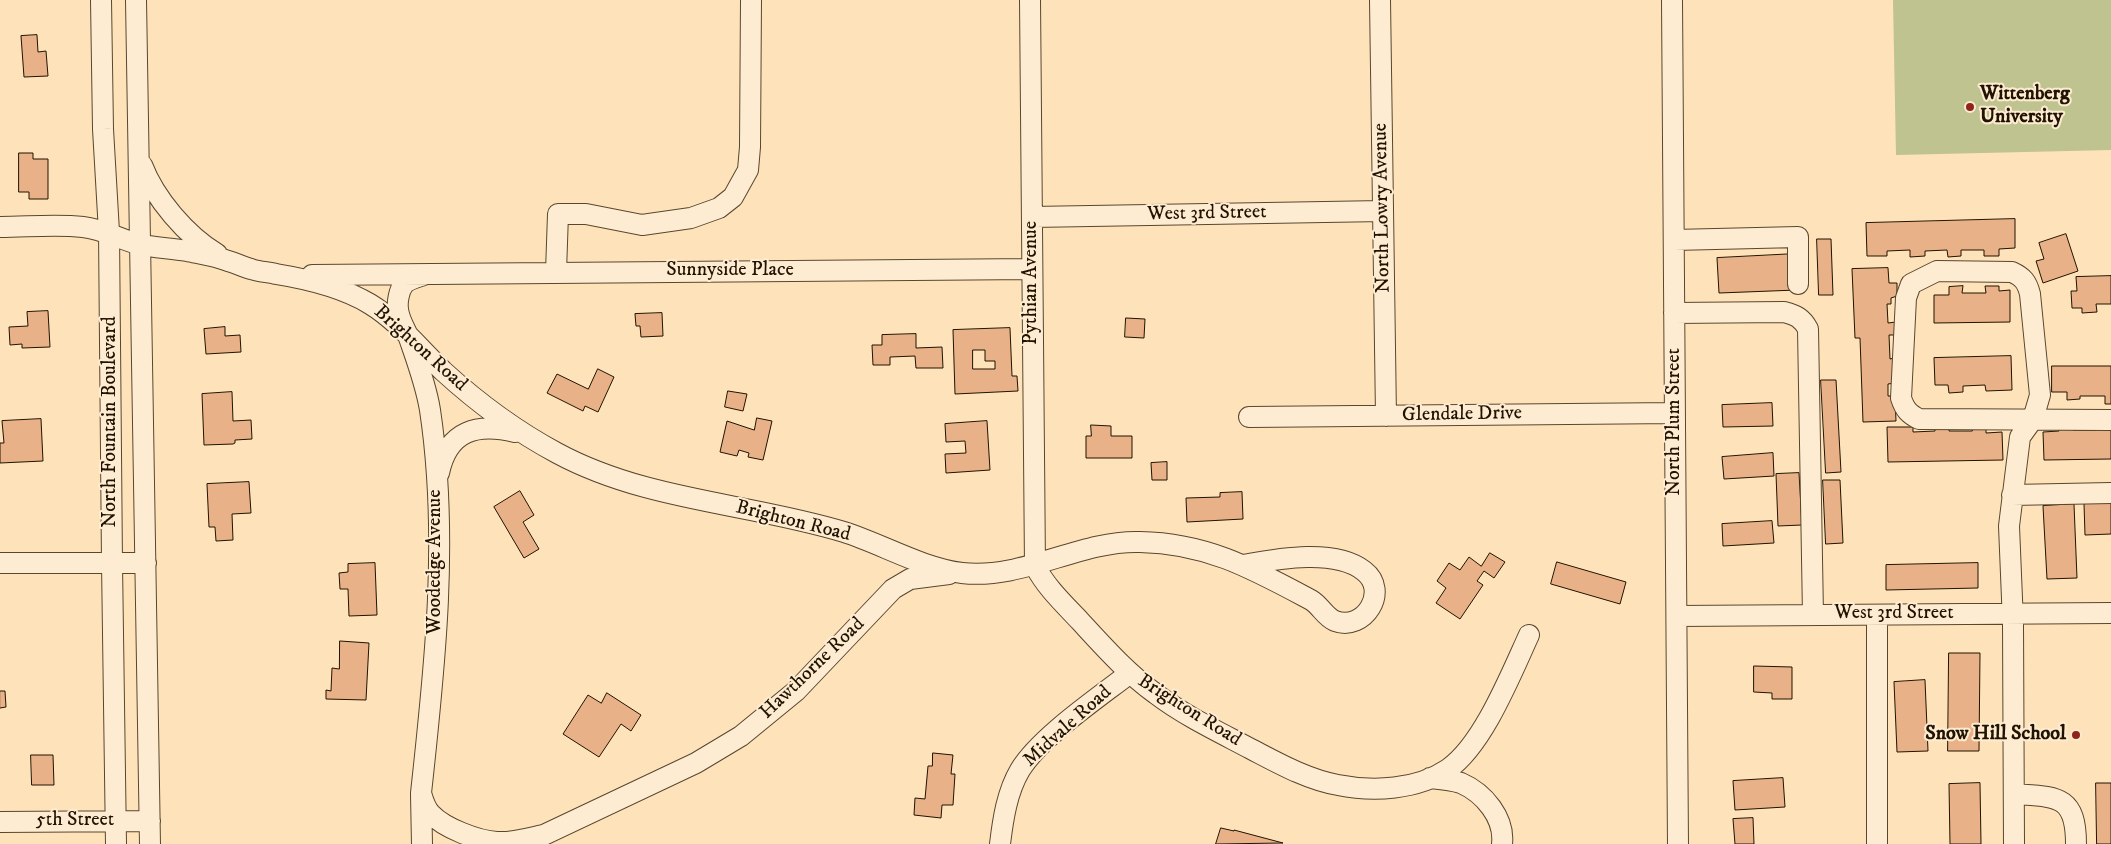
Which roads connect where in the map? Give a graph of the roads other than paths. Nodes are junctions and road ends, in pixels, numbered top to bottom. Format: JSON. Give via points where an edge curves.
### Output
{"nodes":[{"id":1,"x":101,"y":0,"type":"edge"},
{"id":2,"x":136,"y":0,"type":"edge"},
{"id":3,"x":751,"y":0,"type":"edge"},
{"id":4,"x":1030,"y":0,"type":"edge"},
{"id":5,"x":1380,"y":0,"type":"edge"},
{"id":6,"x":1672,"y":0,"type":"edge"},
{"id":7,"x":139,"y":157,"type":"junction"},
{"id":8,"x":1383,"y":211,"type":"junction"},
{"id":9,"x":1032,"y":218,"type":"junction"},
{"id":10,"x":0,"y":227,"type":"edge"},
{"id":11,"x":110,"y":232,"type":"junction"},
{"id":12,"x":1674,"y":240,"type":"junction"},
{"id":13,"x":140,"y":245,"type":"junction"},
{"id":14,"x":225,"y":259,"type":"junction"},
{"id":15,"x":1032,"y":269,"type":"junction"},
{"id":16,"x":556,"y":272,"type":"junction"},
{"id":17,"x":429,"y":273,"type":"junction"},
{"id":18,"x":281,"y":274,"type":"junction"},
{"id":19,"x":1798,"y":284,"type":"dead end"},
{"id":20,"x":1674,"y":313,"type":"junction"},
{"id":21,"x":408,"y":335,"type":"junction"},
{"id":22,"x":1675,"y":413,"type":"junction"},
{"id":23,"x":1386,"y":416,"type":"junction"},
{"id":24,"x":1248,"y":417,"type":"dead end"},
{"id":25,"x":2033,"y":419,"type":"junction"},
{"id":26,"x":2111,"y":420,"type":"edge"},
{"id":27,"x":523,"y":434,"type":"junction"},
{"id":28,"x":436,"y":482,"type":"junction"},
{"id":29,"x":2111,"y":493,"type":"edge"},
{"id":30,"x":2012,"y":495,"type":"junction"},
{"id":31,"x":0,"y":563,"type":"edge"},
{"id":32,"x":112,"y":563,"type":"junction"},
{"id":33,"x":146,"y":563,"type":"junction"},
{"id":34,"x":1243,"y":565,"type":"junction"},
{"id":35,"x":1035,"y":566,"type":"junction"},
{"id":36,"x":966,"y":574,"type":"junction"},
{"id":37,"x":2111,"y":613,"type":"edge"},
{"id":38,"x":2011,"y":614,"type":"junction"},
{"id":39,"x":1813,"y":615,"type":"junction"},
{"id":40,"x":1877,"y":615,"type":"junction"},
{"id":41,"x":1677,"y":616,"type":"junction"},
{"id":42,"x":1529,"y":635,"type":"dead end"},
{"id":43,"x":1130,"y":673,"type":"junction"},
{"id":44,"x":1430,"y":778,"type":"junction"},
{"id":45,"x":421,"y":793,"type":"junction"},
{"id":46,"x":2014,"y":794,"type":"junction"},
{"id":47,"x":116,"y":820,"type":"junction"},
{"id":48,"x":150,"y":821,"type":"junction"},
{"id":49,"x":0,"y":822,"type":"edge"},
{"id":50,"x":543,"y":835,"type":"junction"},
{"id":51,"x":116,"y":844,"type":"edge"},
{"id":52,"x":150,"y":844,"type":"edge"},
{"id":53,"x":422,"y":844,"type":"edge"},
{"id":54,"x":524,"y":844,"type":"edge"},
{"id":55,"x":1000,"y":844,"type":"edge"},
{"id":56,"x":1502,"y":844,"type":"edge"},
{"id":57,"x":1678,"y":844,"type":"edge"},
{"id":58,"x":1877,"y":844,"type":"edge"},
{"id":59,"x":2014,"y":844,"type":"edge"},
{"id":60,"x":2076,"y":844,"type":"edge"}],
"edges":[{"from":1,"to":11,"type":"street","name":"North Fountain Boulevard","via":[[103,129]]},
{"from":2,"to":7,"type":"street","name":"North Fountain Boulevard"},
{"from":3,"to":16,"type":"street","via":[[748,170],[734,197],[719,208],[691,218],[642,225],[586,214],[558,214]]},
{"from":4,"to":9,"type":"street","name":"Pythian Avenue"},
{"from":5,"to":8,"type":"street","name":"North Lowry Avenue"},
{"from":6,"to":12,"type":"street","name":"North Plum Street"},
{"from":7,"to":13,"type":"street","name":"North Fountain Boulevard"},
{"from":7,"to":14,"type":"street","via":[[148,181],[174,215],[196,239]]},
{"from":8,"to":9,"type":"street","name":"West 3rd Street"},
{"from":8,"to":23,"type":"street","name":"North Lowry Avenue"},
{"from":9,"to":15,"type":"street","name":"Pythian Avenue"},
{"from":10,"to":11,"type":"street","name":"Brighton Road","via":[[82,227]]},
{"from":11,"to":13,"type":"street","name":"Brighton Road"},
{"from":11,"to":32,"type":"street","name":"North Fountain Boulevard"},
{"from":12,"to":19,"type":"street","via":[[1798,237]]},
{"from":12,"to":20,"type":"street","name":"North Plum Street"},
{"from":13,"to":14,"type":"street","name":"Brighton Road"},
{"from":13,"to":33,"type":"street","name":"North Fountain Boulevard"},
{"from":14,"to":18,"type":"street","name":"Brighton Road","via":[[251,270]]},
{"from":15,"to":16,"type":"street","name":"Sunnyside Place"},
{"from":15,"to":35,"type":"street","name":"Pythian Avenue"},
{"from":16,"to":17,"type":"street","name":"Sunnyside Place"},
{"from":17,"to":18,"type":"street","name":"Sunnyside Place"},
{"from":17,"to":21,"type":"street","name":"Sunnyside Place","via":[[411,279],[399,296],[399,318]]},
{"from":18,"to":21,"type":"street","name":"Brighton Road","via":[[347,292],[370,304]]},
{"from":20,"to":22,"type":"street","name":"North Plum Street"},
{"from":20,"to":39,"type":"street","via":[[1784,312],[1796,315],[1808,329]]},
{"from":21,"to":27,"type":"street","name":"Brighton Road","via":[[444,371]]},
{"from":21,"to":28,"type":"street","name":"Woodedge Avenue","via":[[430,410]]},
{"from":22,"to":23,"type":"street","name":"Glendale Drive"},
{"from":22,"to":41,"type":"street","name":"North Plum Street"},
{"from":23,"to":24,"type":"street","name":"Glendale Drive"},
{"from":25,"to":25,"type":"street","via":[[2040,395],[2028,284],[2021,276],[2012,272],[1938,271],[1912,284],[1906,298],[1901,398],[1910,415],[1920,419]]},
{"from":25,"to":26,"type":"street"},
{"from":25,"to":30,"type":"street","via":[[2020,437]]},
{"from":27,"to":28,"type":"street","via":[[484,428],[458,438],[442,457]]},
{"from":27,"to":36,"type":"street","name":"Brighton Road","via":[[600,474],[636,486],[799,520]]},
{"from":28,"to":45,"type":"street","name":"Woodedge Avenue","via":[[438,597]]},
{"from":29,"to":30,"type":"street"},
{"from":30,"to":38,"type":"street","via":[[2008,526]]},
{"from":31,"to":32,"type":"street"},
{"from":32,"to":33,"type":"street"},
{"from":32,"to":47,"type":"street","name":"North Fountain Boulevard"},
{"from":33,"to":48,"type":"street","name":"North Fountain Boulevard"},
{"from":34,"to":34,"type":"street","via":[[1278,559],[1340,559],[1355,564],[1370,575],[1376,593],[1373,604],[1358,620],[1336,622],[1317,604]]},
{"from":34,"to":35,"type":"street","via":[[1198,548],[1136,541],[1084,550]]},
{"from":35,"to":36,"type":"street","name":"Brighton Road"},
{"from":35,"to":43,"type":"street","name":"Brighton Road","via":[[1044,583]]},
{"from":36,"to":50,"type":"street","name":"Hawthorne Road","via":[[910,579],[893,589],[796,691],[740,736],[696,763]]},
{"from":37,"to":38,"type":"street","name":"West 3rd Street"},
{"from":38,"to":40,"type":"street","name":"West 3rd Street"},
{"from":38,"to":46,"type":"street"},
{"from":39,"to":40,"type":"street","name":"West 3rd Street"},
{"from":39,"to":41,"type":"street","name":"West 3rd Street"},
{"from":40,"to":58,"type":"street"},
{"from":41,"to":57,"type":"street","name":"North Plum Street"},
{"from":42,"to":44,"type":"street","via":[[1470,748],[1447,770]]},
{"from":43,"to":44,"type":"street","name":"Brighton Road","via":[[1157,695],[1199,721],[1308,776],[1361,789],[1412,784]]},
{"from":43,"to":55,"type":"street","name":"Midvale Road","via":[[1072,719],[1024,764],[1010,791]]},
{"from":44,"to":56,"type":"street","via":[[1460,783],[1484,798],[1500,824]]},
{"from":45,"to":50,"type":"street","via":[[431,814],[440,822],[468,835],[500,842]]},
{"from":45,"to":53,"type":"street","name":"Woodedge Avenue"},
{"from":46,"to":59,"type":"street"},
{"from":46,"to":60,"type":"street","via":[[2046,796],[2066,805],[2073,813]]},
{"from":47,"to":48,"type":"street","name":"5th Street"},
{"from":47,"to":49,"type":"street","name":"5th Street"},
{"from":47,"to":51,"type":"street","name":"North Fountain Boulevard"},
{"from":48,"to":52,"type":"street","name":"North Fountain Boulevard"},
{"from":50,"to":54,"type":"street","name":"Hawthorne Road"}]}
